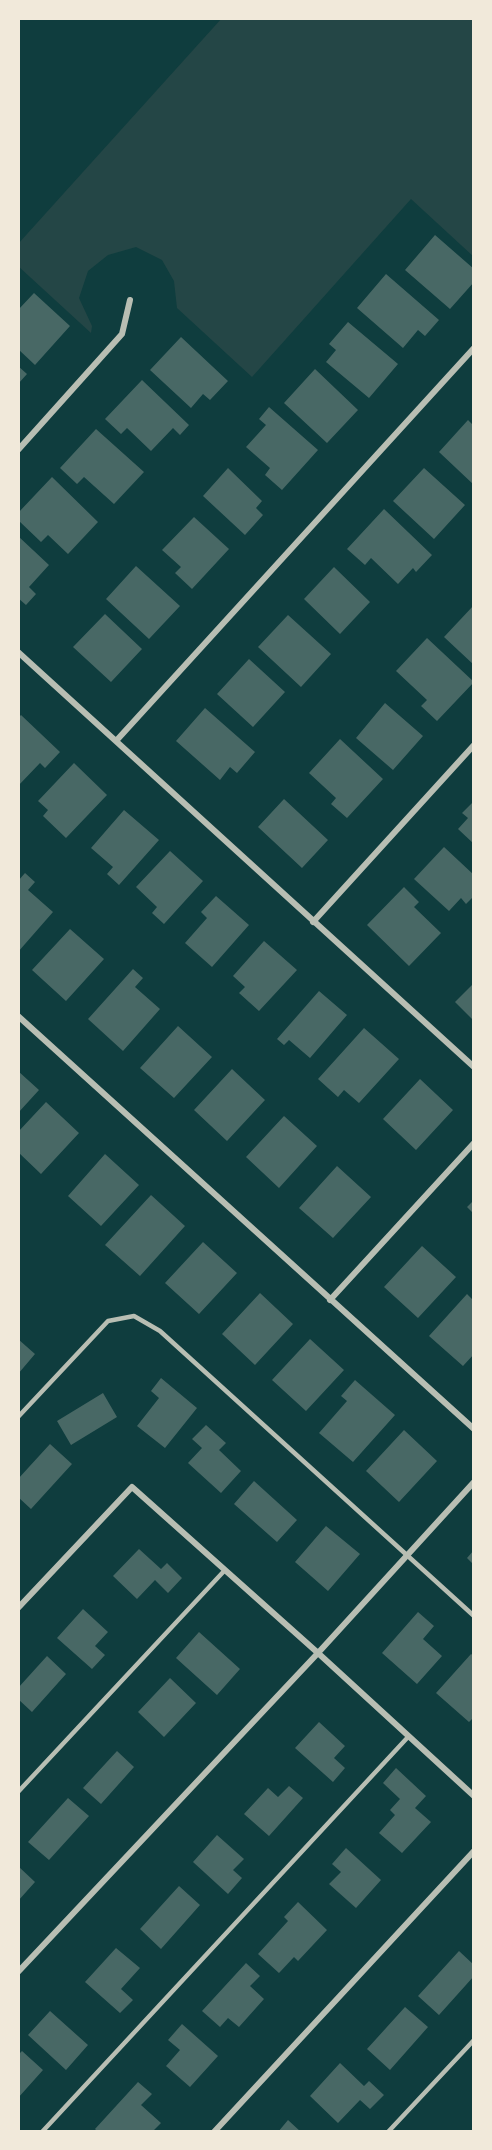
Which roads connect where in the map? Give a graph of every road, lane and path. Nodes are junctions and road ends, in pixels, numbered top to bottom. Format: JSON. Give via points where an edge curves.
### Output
{"nodes":[{"id":1,"x":130,"y":300,"type":"dead end"},
{"id":2,"x":474,"y":348,"type":"edge"},
{"id":3,"x":18,"y":450,"type":"edge"},
{"id":4,"x":18,"y":652,"type":"edge"},
{"id":5,"x":116,"y":741,"type":"junction"},
{"id":6,"x":474,"y":745,"type":"edge"},
{"id":7,"x":313,"y":922,"type":"junction"},
{"id":8,"x":18,"y":1016,"type":"edge"},
{"id":9,"x":474,"y":1067,"type":"edge"},
{"id":10,"x":474,"y":1143,"type":"edge"},
{"id":11,"x":330,"y":1300,"type":"junction"},
{"id":12,"x":18,"y":1417,"type":"edge"},
{"id":13,"x":474,"y":1429,"type":"edge"},
{"id":14,"x":474,"y":1482,"type":"edge"},
{"id":15,"x":407,"y":1555,"type":"junction"},
{"id":16,"x":225,"y":1570,"type":"junction"},
{"id":17,"x":18,"y":1608,"type":"edge"},
{"id":18,"x":474,"y":1616,"type":"edge"},
{"id":19,"x":318,"y":1653,"type":"junction"},
{"id":20,"x":408,"y":1737,"type":"junction"},
{"id":21,"x":18,"y":1792,"type":"edge"},
{"id":22,"x":474,"y":1796,"type":"edge"},
{"id":23,"x":474,"y":1851,"type":"edge"},
{"id":24,"x":18,"y":1972,"type":"edge"},
{"id":25,"x":474,"y":2040,"type":"edge"},
{"id":26,"x":42,"y":2132,"type":"edge"},
{"id":27,"x":214,"y":2132,"type":"edge"},
{"id":28,"x":388,"y":2132,"type":"edge"}],
"edges":[{"from":1,"to":3,"type":"street","via":[[122,334]]},
{"from":2,"to":5,"type":"street"},
{"from":4,"to":5,"type":"street"},
{"from":5,"to":7,"type":"street"},
{"from":6,"to":7,"type":"street"},
{"from":7,"to":9,"type":"street"},
{"from":8,"to":11,"type":"street"},
{"from":10,"to":11,"type":"street"},
{"from":11,"to":13,"type":"street"},
{"from":12,"to":15,"type":"lane","via":[[108,1321],[134,1316],[160,1331]]},
{"from":14,"to":15,"type":"street"},
{"from":15,"to":18,"type":"lane"},
{"from":15,"to":19,"type":"street"},
{"from":16,"to":17,"type":"street","via":[[132,1487]]},
{"from":16,"to":19,"type":"street"},
{"from":16,"to":21,"type":"lane"},
{"from":19,"to":20,"type":"street"},
{"from":19,"to":24,"type":"street"},
{"from":20,"to":22,"type":"street"},
{"from":20,"to":26,"type":"lane"},
{"from":23,"to":27,"type":"street"},
{"from":25,"to":28,"type":"lane"}]}
